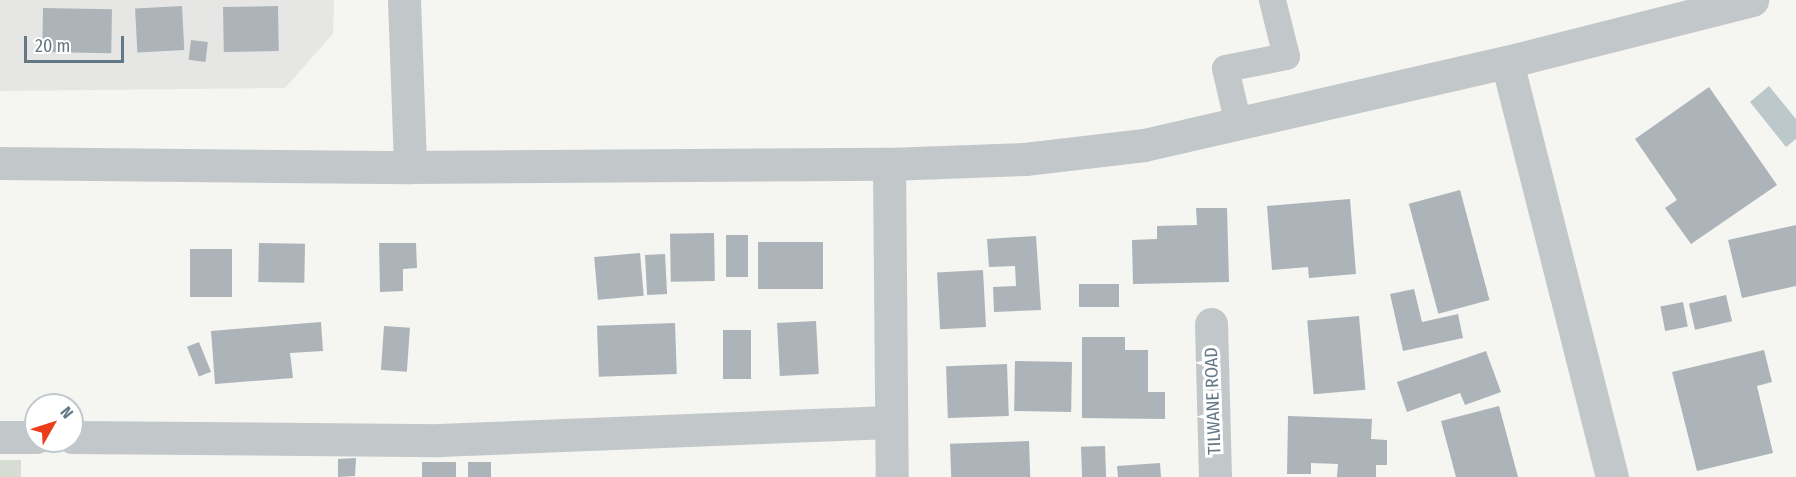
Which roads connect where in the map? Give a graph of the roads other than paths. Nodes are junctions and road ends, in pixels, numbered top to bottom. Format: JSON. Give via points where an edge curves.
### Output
{"nodes":[{"id":1,"x":404,"y":0,"type":"edge"},
{"id":2,"x":1272,"y":0,"type":"edge"},
{"id":3,"x":1752,"y":0,"type":"edge"},
{"id":4,"x":1507,"y":62,"type":"junction"},
{"id":5,"x":1238,"y":124,"type":"junction"},
{"id":6,"x":0,"y":163,"type":"edge"},
{"id":7,"x":889,"y":164,"type":"junction"},
{"id":8,"x":410,"y":166,"type":"junction"},
{"id":9,"x":1211,"y":324,"type":"dead end"},
{"id":10,"x":890,"y":422,"type":"junction"},
{"id":11,"x":0,"y":437,"type":"edge"},
{"id":12,"x":24,"y":437,"type":"edge"},
{"id":13,"x":84,"y":437,"type":"edge"},
{"id":14,"x":892,"y":477,"type":"edge"},
{"id":15,"x":1215,"y":477,"type":"edge"},
{"id":16,"x":1612,"y":477,"type":"edge"}],
"edges":[{"from":1,"to":8,"type":"street"},
{"from":2,"to":5,"type":"street","via":[[1286,56],[1225,68]]},
{"from":3,"to":4,"type":"street"},
{"from":4,"to":5,"type":"street"},
{"from":4,"to":16,"type":"street"},
{"from":5,"to":7,"type":"street","via":[[1144,145],[1049,157]]},
{"from":6,"to":8,"type":"street"},
{"from":7,"to":8,"type":"street"},
{"from":7,"to":10,"type":"street"},
{"from":9,"to":15,"type":"street","name":"TILWANE ROAD"},
{"from":10,"to":13,"type":"street","via":[[440,440]]},
{"from":10,"to":14,"type":"street"},
{"from":11,"to":12,"type":"street"}]}
